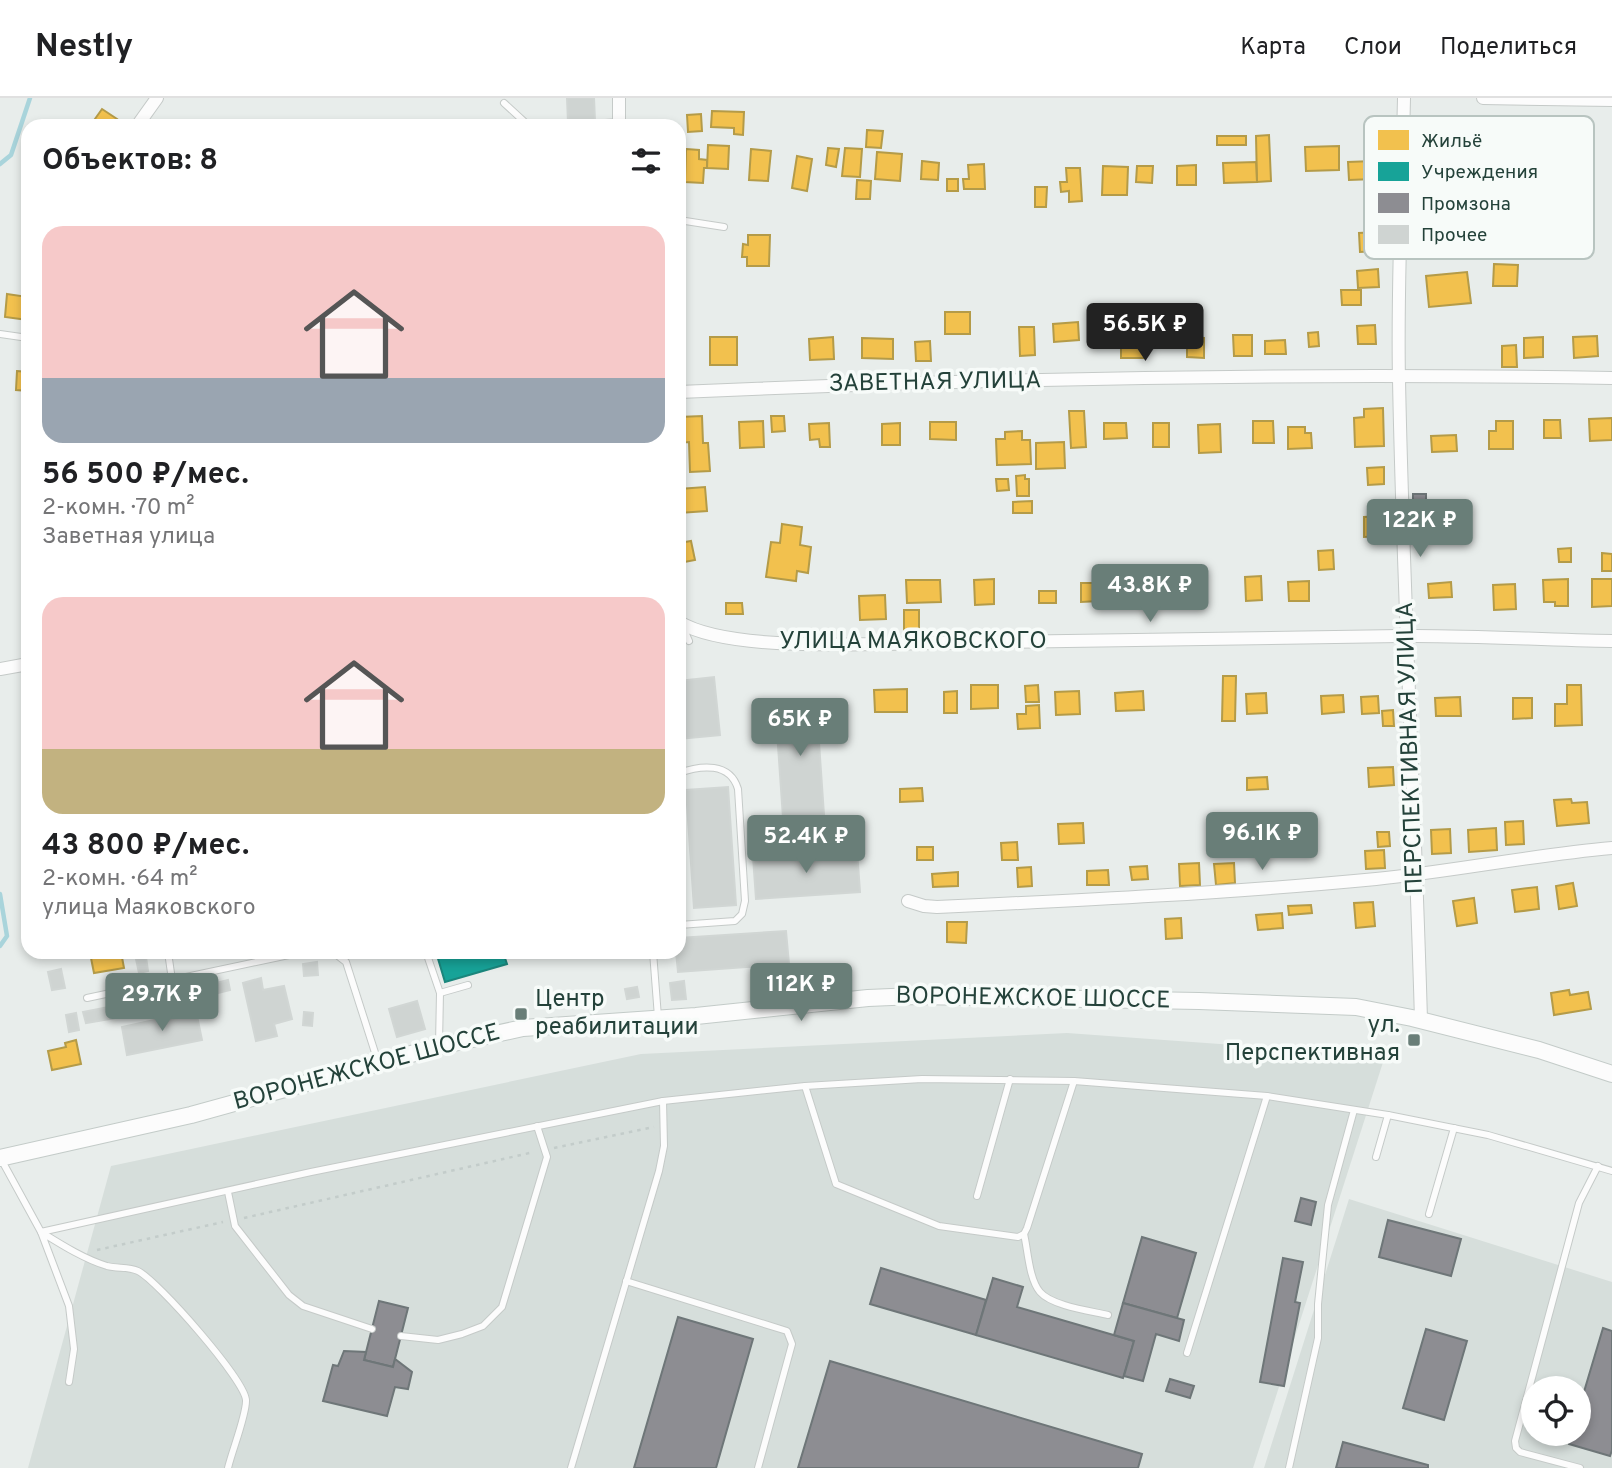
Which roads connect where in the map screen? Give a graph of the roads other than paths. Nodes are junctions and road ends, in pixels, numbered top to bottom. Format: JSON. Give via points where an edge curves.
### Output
{"nodes":[{"id":1,"x":157,"y":98,"type":"edge"},
{"id":2,"x":619,"y":98,"type":"edge"},
{"id":3,"x":1404,"y":98,"type":"edge"},
{"id":4,"x":1483,"y":98,"type":"edge"},
{"id":5,"x":1612,"y":100,"type":"edge"},
{"id":6,"x":504,"y":103,"type":"dead end"},
{"id":7,"x":1404,"y":116,"type":"edge"},
{"id":8,"x":142,"y":119,"type":"edge"},
{"id":9,"x":521,"y":119,"type":"edge"},
{"id":10,"x":619,"y":119,"type":"edge"},
{"id":11,"x":686,"y":221,"type":"edge"},
{"id":12,"x":724,"y":227,"type":"dead end"},
{"id":13,"x":1401,"y":259,"type":"edge"},
{"id":14,"x":0,"y":334,"type":"edge"},
{"id":15,"x":21,"y":337,"type":"edge"},
{"id":16,"x":1399,"y":375,"type":"junction"},
{"id":17,"x":1612,"y":378,"type":"edge"},
{"id":18,"x":686,"y":392,"type":"edge"},
{"id":19,"x":686,"y":625,"type":"edge"},
{"id":20,"x":686,"y":635,"type":"edge"},
{"id":21,"x":1405,"y":636,"type":"junction"},
{"id":22,"x":689,"y":641,"type":"dead end"},
{"id":23,"x":1612,"y":641,"type":"edge"},
{"id":24,"x":21,"y":665,"type":"edge"},
{"id":25,"x":0,"y":669,"type":"edge"},
{"id":26,"x":686,"y":770,"type":"edge"},
{"id":27,"x":1612,"y":848,"type":"edge"},
{"id":28,"x":1417,"y":873,"type":"junction"},
{"id":29,"x":908,"y":901,"type":"dead end"},
{"id":30,"x":686,"y":924,"type":"edge"},
{"id":31,"x":169,"y":959,"type":"edge"},
{"id":32,"x":270,"y":959,"type":"edge"},
{"id":33,"x":342,"y":959,"type":"edge"},
{"id":34,"x":428,"y":959,"type":"edge"},
{"id":35,"x":654,"y":959,"type":"edge"},
{"id":36,"x":172,"y":980,"type":"junction"},
{"id":37,"x":468,"y":985,"type":"dead end"},
{"id":38,"x":440,"y":993,"type":"junction"},
{"id":39,"x":87,"y":998,"type":"dead end"},
{"id":40,"x":658,"y":1019,"type":"junction"},
{"id":41,"x":1421,"y":1020,"type":"junction"},
{"id":42,"x":440,"y":1045,"type":"junction"},
{"id":43,"x":378,"y":1062,"type":"junction"},
{"id":44,"x":1610,"y":1070,"type":"edge"},
{"id":45,"x":1010,"y":1079,"type":"junction"},
{"id":46,"x":1074,"y":1081,"type":"junction"},
{"id":47,"x":805,"y":1086,"type":"junction"},
{"id":48,"x":1267,"y":1096,"type":"junction"},
{"id":49,"x":663,"y":1101,"type":"junction"},
{"id":50,"x":1354,"y":1110,"type":"junction"},
{"id":51,"x":1388,"y":1115,"type":"junction"},
{"id":52,"x":537,"y":1126,"type":"junction"},
{"id":53,"x":1454,"y":1128,"type":"junction"},
{"id":54,"x":1376,"y":1157,"type":"dead end"},
{"id":55,"x":0,"y":1158,"type":"edge"},
{"id":56,"x":1598,"y":1166,"type":"junction"},
{"id":57,"x":1612,"y":1171,"type":"edge"},
{"id":58,"x":228,"y":1192,"type":"junction"},
{"id":59,"x":977,"y":1196,"type":"dead end"},
{"id":60,"x":1429,"y":1214,"type":"dead end"},
{"id":61,"x":41,"y":1232,"type":"junction"},
{"id":62,"x":1024,"y":1234,"type":"junction"},
{"id":63,"x":626,"y":1281,"type":"junction"},
{"id":64,"x":1108,"y":1315,"type":"dead end"},
{"id":65,"x":372,"y":1329,"type":"dead end"},
{"id":66,"x":401,"y":1336,"type":"dead end"},
{"id":67,"x":1187,"y":1353,"type":"dead end"},
{"id":68,"x":69,"y":1382,"type":"dead end"},
{"id":69,"x":228,"y":1468,"type":"edge"},
{"id":70,"x":571,"y":1468,"type":"edge"},
{"id":71,"x":758,"y":1468,"type":"edge"},
{"id":72,"x":1289,"y":1468,"type":"edge"},
{"id":73,"x":1580,"y":1468,"type":"edge"}],
"edges":[{"from":1,"to":8,"type":"street"},
{"from":2,"to":10,"type":"street"},
{"from":3,"to":7,"type":"street","name":"ПЕРСПЕКТИВНАЯ УЛИЦА"},
{"from":4,"to":5,"type":"street"},
{"from":6,"to":9,"type":"lane"},
{"from":11,"to":12,"type":"lane"},
{"from":13,"to":16,"type":"street","name":"ПЕРСПЕКТИВНАЯ УЛИЦА"},
{"from":14,"to":15,"type":"lane"},
{"from":16,"to":17,"type":"street","name":"ЗАВЕТНАЯ УЛИЦА"},
{"from":16,"to":18,"type":"street","name":"ЗАВЕТНАЯ УЛИЦА","via":[[855,384]]},
{"from":16,"to":21,"type":"street","name":"ПЕРСПЕКТИВНАЯ УЛИЦА"},
{"from":19,"to":21,"type":"street","name":"УЛИЦА МАЯКОВСКОГО","via":[[715,635],[811,644]]},
{"from":20,"to":22,"type":"lane"},
{"from":21,"to":23,"type":"street","name":"УЛИЦА МАЯКОВСКОГО"},
{"from":21,"to":28,"type":"street","name":"ПЕРСПЕКТИВНАЯ УЛИЦА"},
{"from":24,"to":25,"type":"street"},
{"from":26,"to":30,"type":"lane","via":[[714,768],[735,779],[746,901],[735,921]]},
{"from":27,"to":28,"type":"street"},
{"from":28,"to":29,"type":"street","via":[[1161,897],[937,907]]},
{"from":28,"to":41,"type":"street","name":"ПЕРСПЕКТИВНАЯ УЛИЦА"},
{"from":31,"to":36,"type":"lane"},
{"from":32,"to":36,"type":"lane"},
{"from":33,"to":43,"type":"lane"},
{"from":34,"to":38,"type":"lane"},
{"from":35,"to":40,"type":"lane"},
{"from":36,"to":39,"type":"lane"},
{"from":37,"to":38,"type":"lane"},
{"from":38,"to":42,"type":"lane"},
{"from":40,"to":41,"type":"main road","name":"ВОРОНЕЖСКОЕ ШОССЕ","via":[[915,996],[1342,1006]]},
{"from":40,"to":42,"type":"main road","name":"ВОРОНЕЖСКОЕ ШОССЕ","via":[[523,1028]]},
{"from":41,"to":44,"type":"main road","name":"ВОРОНЕЖСКОЕ ШОССЕ"},
{"from":42,"to":43,"type":"main road","name":"ВОРОНЕЖСКОЕ ШОССЕ"},
{"from":43,"to":55,"type":"main road","name":"ВОРОНЕЖСКОЕ ШОССЕ","via":[[191,1115]]},
{"from":45,"to":46,"type":"lane"},
{"from":45,"to":47,"type":"lane"},
{"from":45,"to":59,"type":"lane"},
{"from":46,"to":48,"type":"lane"},
{"from":46,"to":62,"type":"lane"},
{"from":47,"to":49,"type":"lane"},
{"from":47,"to":62,"type":"lane","via":[[836,1184],[939,1226],[1018,1237]]},
{"from":48,"to":50,"type":"lane"},
{"from":48,"to":67,"type":"lane"},
{"from":49,"to":52,"type":"lane"},
{"from":49,"to":63,"type":"lane","via":[[664,1146],[659,1171]]},
{"from":50,"to":51,"type":"lane"},
{"from":50,"to":72,"type":"lane","via":[[1328,1205],[1318,1338]]},
{"from":51,"to":53,"type":"lane"},
{"from":51,"to":54,"type":"lane"},
{"from":52,"to":58,"type":"lane"},
{"from":52,"to":66,"type":"lane","via":[[547,1157],[502,1307],[483,1326],[462,1335],[438,1340]]},
{"from":53,"to":56,"type":"lane"},
{"from":53,"to":60,"type":"lane"},
{"from":55,"to":61,"type":"lane"},
{"from":56,"to":57,"type":"lane"},
{"from":56,"to":73,"type":"lane","via":[[1579,1203],[1515,1441],[1520,1452]]},
{"from":58,"to":61,"type":"lane"},
{"from":58,"to":65,"type":"lane","via":[[235,1226],[296,1300]]},
{"from":61,"to":68,"type":"lane","via":[[69,1306],[74,1349]]},
{"from":61,"to":69,"type":"lane","via":[[111,1268],[130,1267],[146,1275],[240,1383],[246,1401]]},
{"from":62,"to":64,"type":"lane","via":[[1040,1292],[1052,1300]]},
{"from":63,"to":70,"type":"lane"},
{"from":63,"to":71,"type":"lane","via":[[790,1335],[792,1344]]}]}
